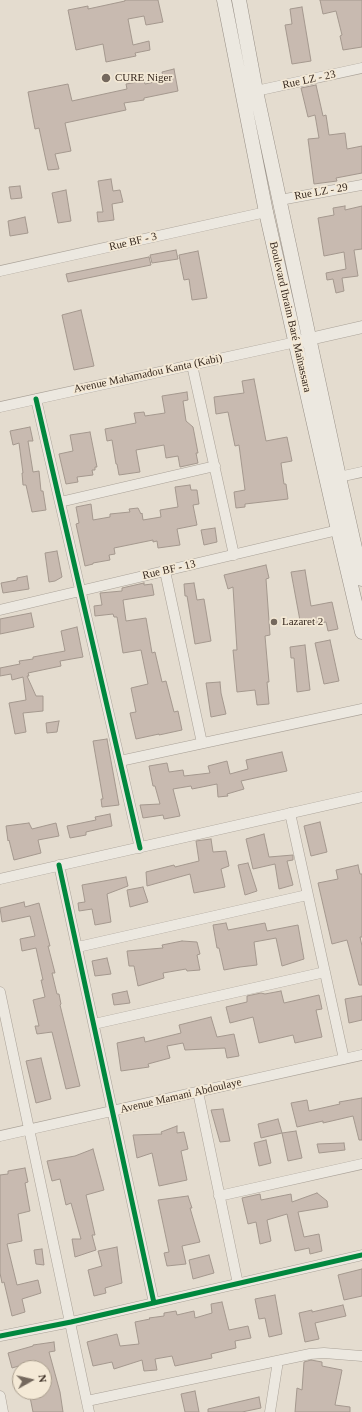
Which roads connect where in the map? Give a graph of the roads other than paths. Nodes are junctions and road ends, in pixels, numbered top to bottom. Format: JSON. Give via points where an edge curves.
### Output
{"nodes":[{"id":1,"x":224,"y":0,"type":"edge"},
{"id":2,"x":239,"y":0,"type":"edge"},
{"id":3,"x":362,"y":68,"type":"edge"},
{"id":4,"x":256,"y":91,"type":"junction"},
{"id":5,"x":362,"y":185,"type":"edge"},
{"id":6,"x":280,"y":200,"type":"junction"},
{"id":7,"x":266,"y":212,"type":"junction"},
{"id":8,"x":0,"y":271,"type":"edge"},
{"id":9,"x":362,"y":328,"type":"edge"},
{"id":10,"x":309,"y":339,"type":"junction"},
{"id":11,"x":296,"y":342,"type":"junction"},
{"id":12,"x":192,"y":365,"type":"junction"},
{"id":13,"x":36,"y":399,"type":"junction"},
{"id":14,"x":0,"y":407,"type":"edge"},
{"id":15,"x":214,"y":466,"type":"junction"},
{"id":16,"x":362,"y":472,"type":"edge"},
{"id":17,"x":339,"y":477,"type":"junction"},
{"id":18,"x":60,"y":502,"type":"junction"},
{"id":19,"x":338,"y":530,"type":"junction"},
{"id":20,"x":234,"y":555,"type":"junction"},
{"id":21,"x":165,"y":571,"type":"junction"},
{"id":22,"x":362,"y":579,"type":"edge"},
{"id":23,"x":80,"y":591,"type":"junction"},
{"id":24,"x":0,"y":610,"type":"edge"},
{"id":25,"x":362,"y":632,"type":"edge"},
{"id":26,"x":362,"y":709,"type":"edge"},
{"id":27,"x":202,"y":743,"type":"junction"},
{"id":28,"x":120,"y":761,"type":"junction"},
{"id":29,"x":362,"y":797,"type":"edge"},
{"id":30,"x":290,"y":813,"type":"junction"},
{"id":31,"x":140,"y":848,"type":"junction"},
{"id":32,"x":60,"y":865,"type":"junction"},
{"id":33,"x":0,"y":879,"type":"edge"},
{"id":34,"x":307,"y":895,"type":"junction"},
{"id":35,"x":78,"y":948,"type":"junction"},
{"id":36,"x":325,"y":972,"type":"junction"},
{"id":37,"x":0,"y":992,"type":"edge"},
{"id":38,"x":94,"y":1024,"type":"junction"},
{"id":39,"x":362,"y":1055,"type":"edge"},
{"id":40,"x":344,"y":1059,"type":"junction"},
{"id":41,"x":198,"y":1092,"type":"junction"},
{"id":42,"x":112,"y":1111,"type":"junction"},
{"id":43,"x":29,"y":1129,"type":"junction"},
{"id":44,"x":0,"y":1136,"type":"edge"},
{"id":45,"x":362,"y":1164,"type":"edge"},
{"id":46,"x":219,"y":1196,"type":"junction"},
{"id":47,"x":362,"y":1255,"type":"edge"},
{"id":48,"x":238,"y":1284,"type":"junction"},
{"id":49,"x":154,"y":1303,"type":"junction"},
{"id":50,"x":71,"y":1322,"type":"junction"},
{"id":51,"x":0,"y":1336,"type":"edge"},
{"id":52,"x":362,"y":1356,"type":"edge"},
{"id":53,"x":278,"y":1361,"type":"junction"},
{"id":54,"x":0,"y":1396,"type":"edge"},
{"id":55,"x":87,"y":1401,"type":"junction"},
{"id":56,"x":3,"y":1412,"type":"edge"},
{"id":57,"x":89,"y":1412,"type":"edge"},
{"id":58,"x":270,"y":1412,"type":"edge"}],
"edges":[{"from":1,"to":7,"type":"main road","name":"Boulevard Ibraim Baré Maïnassara"},
{"from":2,"to":4,"type":"main road","name":"Boulevard Ibraim Baré Maïnassara"},
{"from":3,"to":4,"type":"street","name":"Rue LZ - 23"},
{"from":4,"to":6,"type":"main road","name":"Boulevard Ibraim Baré Maïnassara"},
{"from":5,"to":6,"type":"street","name":"Rue LZ - 29"},
{"from":6,"to":10,"type":"main road","name":"Boulevard Ibraim Baré Maïnassara"},
{"from":7,"to":8,"type":"street","name":"Rue BF - 3"},
{"from":7,"to":11,"type":"main road","name":"Boulevard Ibraim Baré Maïnassara"},
{"from":9,"to":10,"type":"street"},
{"from":10,"to":11,"type":"street"},
{"from":10,"to":17,"type":"main road","name":"Boulevard Ibraim Baré Maïnassara"},
{"from":11,"to":12,"type":"street","name":"Avenue Mahamadou Kanta (Kabi)"},
{"from":11,"to":19,"type":"main road","name":"Boulevard Ibraim Baré Maïnassara"},
{"from":12,"to":13,"type":"street","name":"Avenue Mahamadou Kanta (Kabi)"},
{"from":12,"to":15,"type":"street"},
{"from":13,"to":14,"type":"street","name":"Avenue Mahamadou Kanta (Kabi)"},
{"from":13,"to":18,"type":"street"},
{"from":15,"to":18,"type":"street"},
{"from":15,"to":20,"type":"street"},
{"from":16,"to":17,"type":"street"},
{"from":17,"to":22,"type":"main road","name":"Boulevard Ibraim Baré Maïnassara"},
{"from":18,"to":23,"type":"street"},
{"from":19,"to":20,"type":"street","name":"Rue BF - 13"},
{"from":19,"to":25,"type":"main road","name":"Boulevard Ibraim Baré Maïnassara"},
{"from":20,"to":21,"type":"street","name":"Rue BF - 13"},
{"from":21,"to":23,"type":"street","name":"Rue BF - 13"},
{"from":21,"to":27,"type":"street"},
{"from":23,"to":24,"type":"street","name":"Rue BF - 13"},
{"from":23,"to":28,"type":"street"},
{"from":26,"to":27,"type":"street"},
{"from":27,"to":28,"type":"street"},
{"from":28,"to":31,"type":"street"},
{"from":29,"to":30,"type":"street"},
{"from":30,"to":31,"type":"street"},
{"from":30,"to":34,"type":"street"},
{"from":31,"to":32,"type":"street"},
{"from":32,"to":33,"type":"street"},
{"from":32,"to":35,"type":"street"},
{"from":34,"to":35,"type":"street"},
{"from":34,"to":36,"type":"street"},
{"from":35,"to":38,"type":"street"},
{"from":36,"to":38,"type":"street"},
{"from":36,"to":40,"type":"street"},
{"from":37,"to":43,"type":"street"},
{"from":38,"to":42,"type":"street"},
{"from":39,"to":40,"type":"street","name":"Avenue Mamani Abdoulaye"},
{"from":40,"to":41,"type":"street","name":"Avenue Mamani Abdoulaye"},
{"from":41,"to":42,"type":"street","name":"Avenue Mamani Abdoulaye"},
{"from":41,"to":46,"type":"street"},
{"from":42,"to":43,"type":"street","name":"Avenue Mamani Abdoulaye"},
{"from":42,"to":49,"type":"street"},
{"from":43,"to":44,"type":"street","name":"Avenue Mamani Abdoulaye"},
{"from":43,"to":50,"type":"street"},
{"from":45,"to":46,"type":"street"},
{"from":46,"to":48,"type":"street"},
{"from":47,"to":48,"type":"street"},
{"from":48,"to":49,"type":"street"},
{"from":49,"to":50,"type":"street"},
{"from":50,"to":51,"type":"street"},
{"from":50,"to":55,"type":"street"},
{"from":52,"to":53,"type":"street","via":[[324,1353]]},
{"from":53,"to":55,"type":"street"},
{"from":53,"to":58,"type":"street"},
{"from":54,"to":56,"type":"street"},
{"from":55,"to":57,"type":"street"}]}
